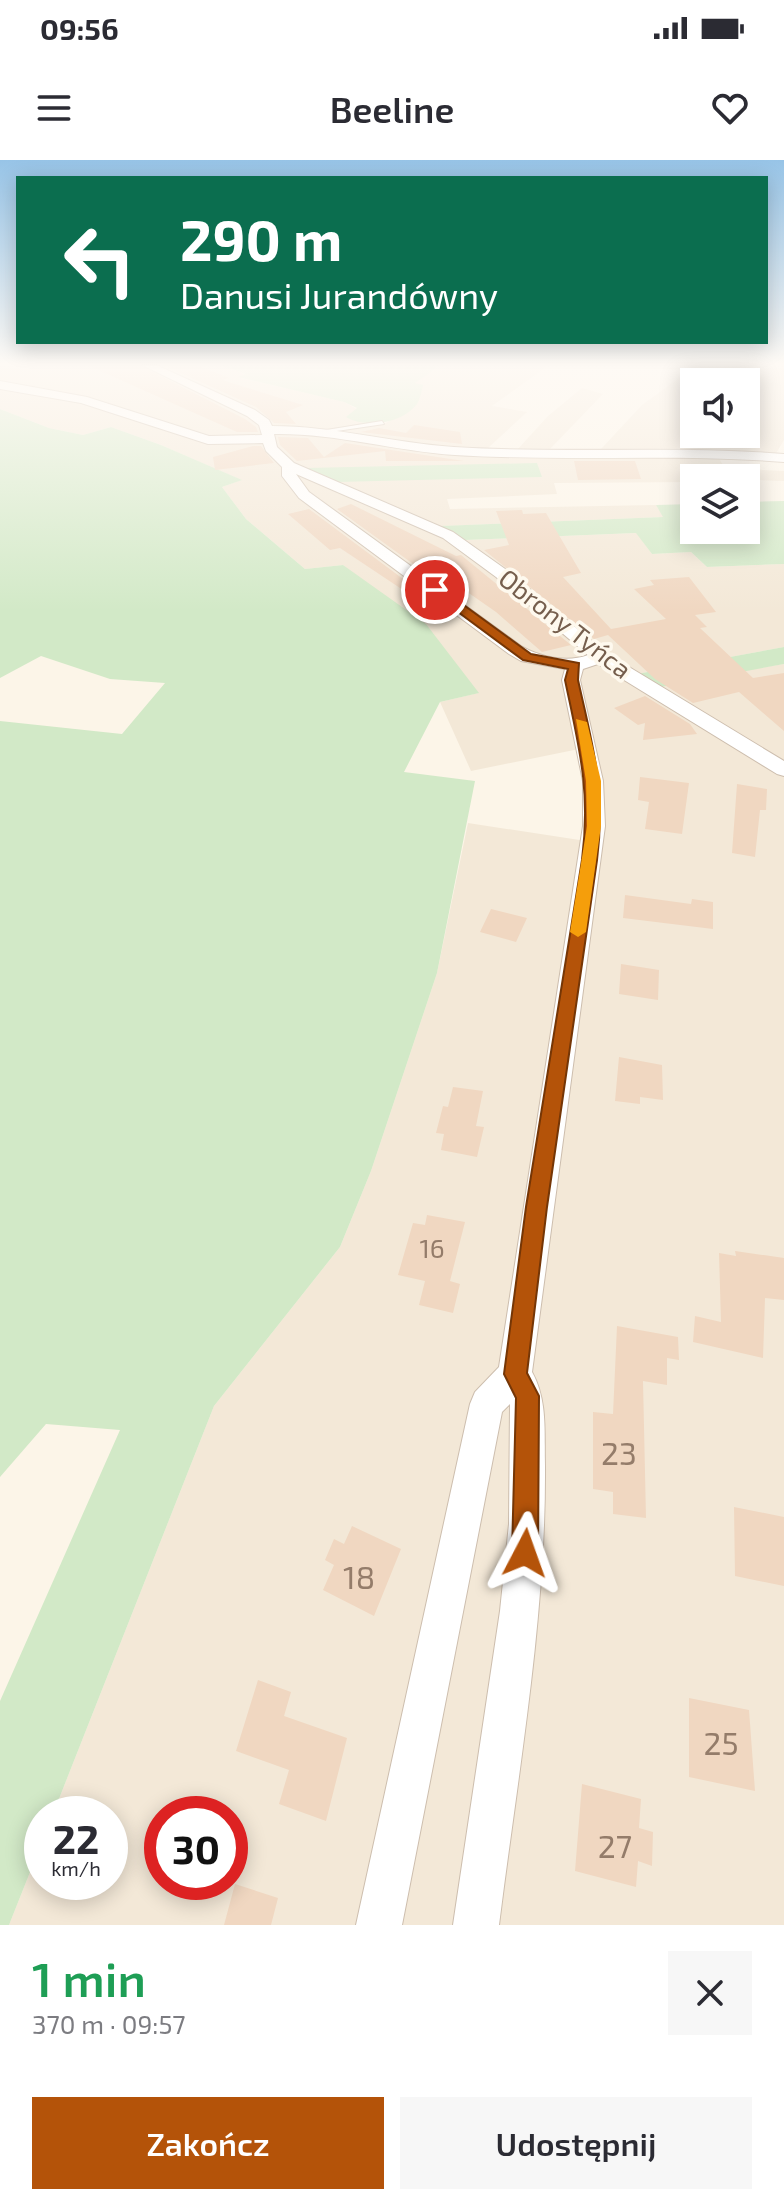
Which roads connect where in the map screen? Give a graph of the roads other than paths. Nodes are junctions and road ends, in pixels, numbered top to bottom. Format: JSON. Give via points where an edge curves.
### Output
{"nodes":[{"id":1,"x":271,"y":447,"type":"edge"},
{"id":2,"x":413,"y":447,"type":"edge"},
{"id":3,"x":784,"y":458,"type":"edge"},
{"id":4,"x":289,"y":466,"type":"junction"},
{"id":5,"x":587,"y":662,"type":"junction"},
{"id":6,"x":784,"y":770,"type":"edge"},
{"id":7,"x":515,"y":1374,"type":"junction"},
{"id":8,"x":379,"y":1925,"type":"edge"},
{"id":9,"x":476,"y":1925,"type":"edge"}],
"edges":[{"from":1,"to":4,"type":"street","name":"Obrony Tyńca"},
{"from":2,"to":3,"type":"street","via":[[668,450]]},
{"from":4,"to":5,"type":"street","name":"Obrony Tyńca","via":[[448,535],[502,574]]},
{"from":4,"to":5,"type":"street","via":[[289,476],[304,495],[515,650],[527,657]]},
{"from":5,"to":6,"type":"street","name":"Obrony Tyńca"},
{"from":5,"to":7,"type":"street","via":[[571,680],[593,781],[594,826]]},
{"from":7,"to":8,"type":"street","via":[[487,1404]]},
{"from":7,"to":9,"type":"street","via":[[527,1396],[527,1524]]}]}
